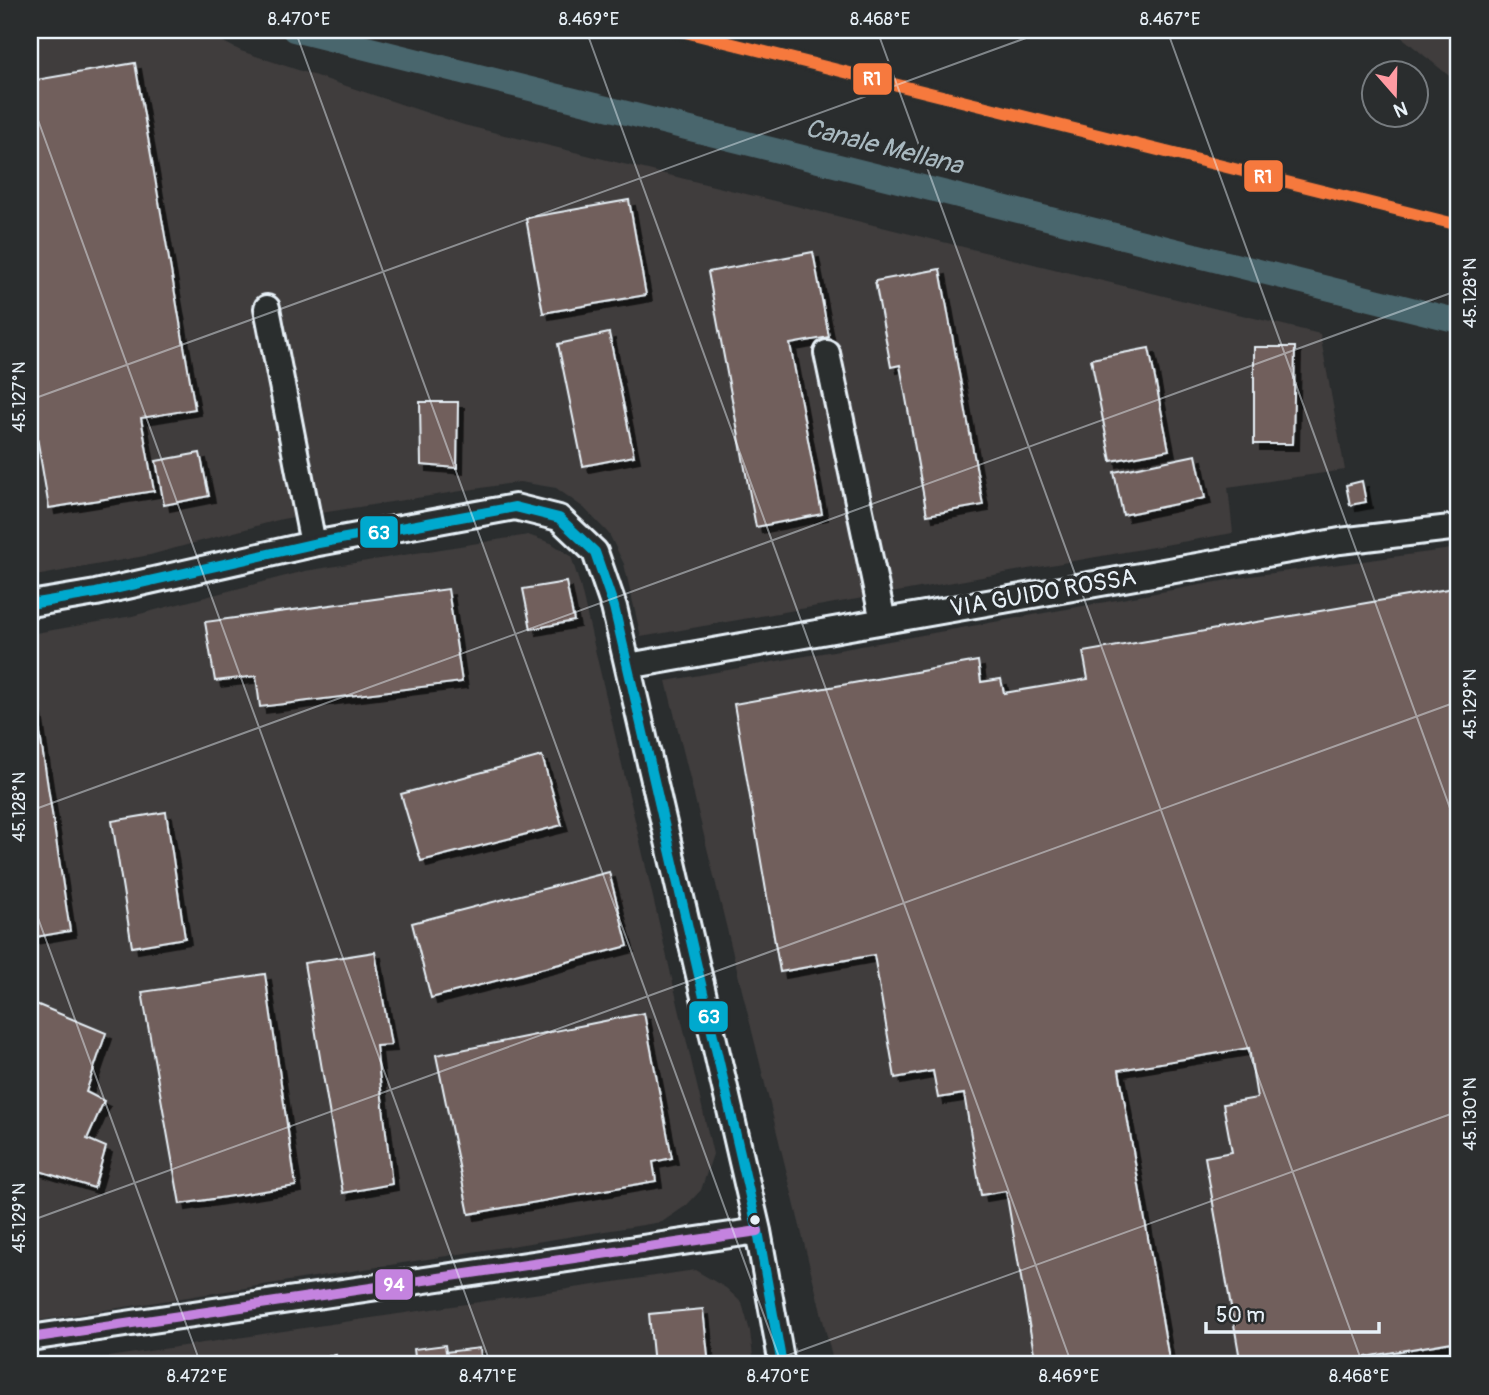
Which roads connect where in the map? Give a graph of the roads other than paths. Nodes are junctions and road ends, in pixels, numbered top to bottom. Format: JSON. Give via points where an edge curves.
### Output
{"nodes":[{"id":1,"x":267,"y":308,"type":"dead end"},
{"id":2,"x":827,"y":353,"type":"dead end"},
{"id":3,"x":1459,"y":527,"type":"edge"},
{"id":4,"x":313,"y":544,"type":"junction"},
{"id":5,"x":30,"y":604,"type":"edge"},
{"id":6,"x":883,"y":621,"type":"junction"},
{"id":7,"x":628,"y":666,"type":"junction"},
{"id":8,"x":758,"y":1231,"type":"junction"},
{"id":9,"x":30,"y":1338,"type":"edge"},
{"id":10,"x":782,"y":1365,"type":"edge"}],
"edges":[{"from":1,"to":4,"type":"street"},
{"from":2,"to":6,"type":"street"},
{"from":3,"to":6,"type":"street","name":"VIA GUIDO ROSSA","via":[[1340,541]]},
{"from":4,"to":5,"type":"street"},
{"from":4,"to":7,"type":"street","via":[[515,508],[559,518],[594,552]]},
{"from":6,"to":7,"type":"street","name":"VIA GUIDO ROSSA"},
{"from":7,"to":8,"type":"street"},
{"from":8,"to":9,"type":"street"},
{"from":8,"to":10,"type":"street"}]}
